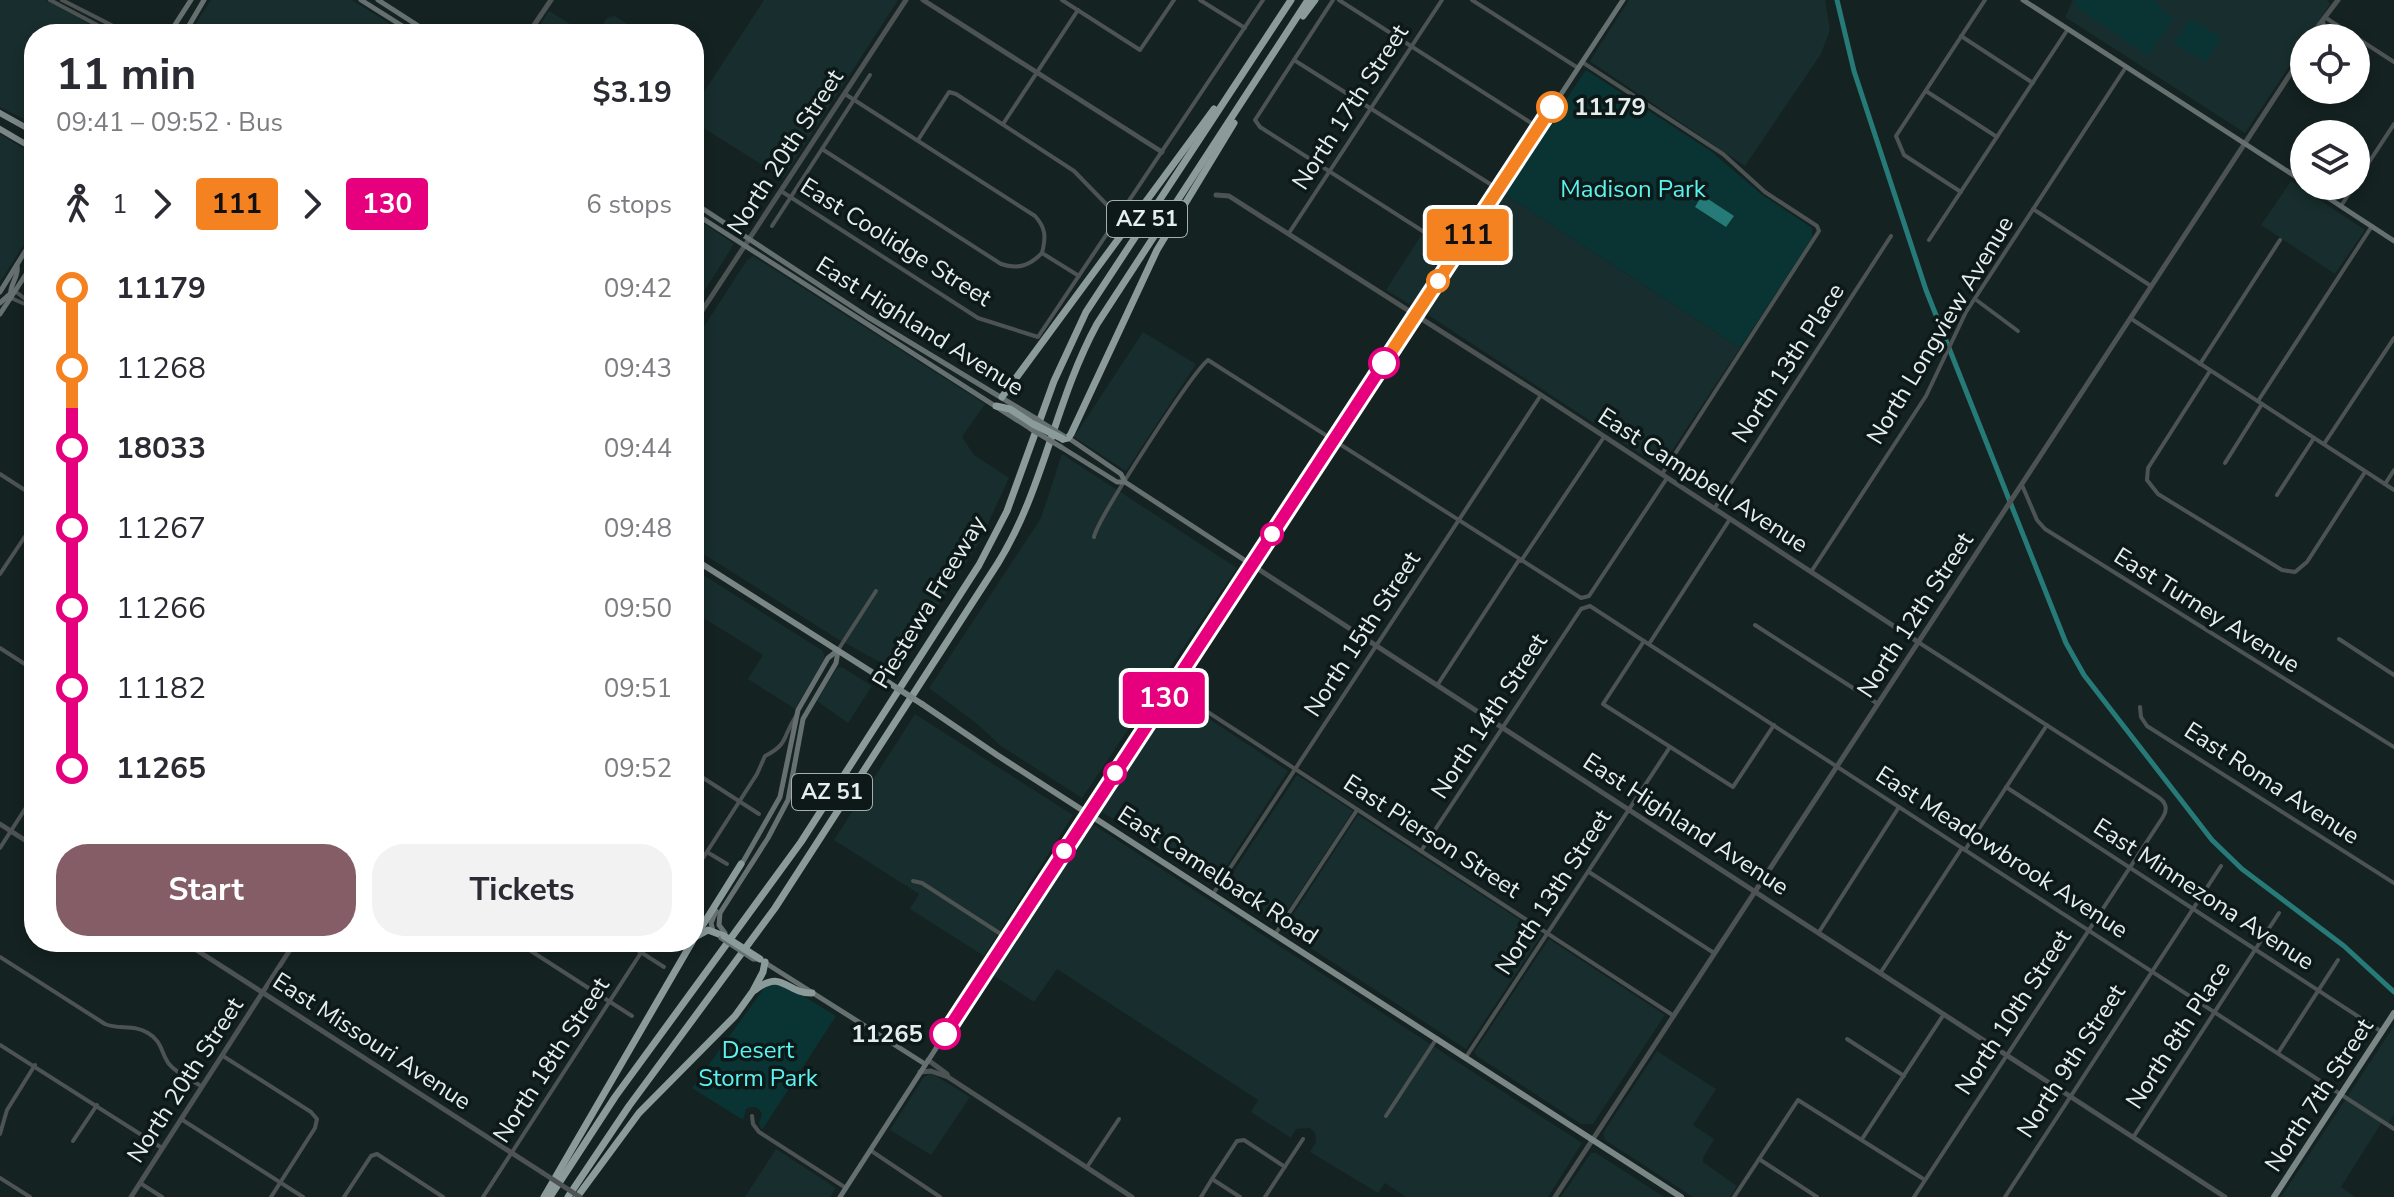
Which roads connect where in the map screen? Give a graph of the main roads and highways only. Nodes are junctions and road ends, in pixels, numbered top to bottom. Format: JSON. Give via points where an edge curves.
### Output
{"nodes":[{"id":1,"x":191,"y":0,"type":"edge"},
{"id":2,"x":204,"y":0,"type":"edge"},
{"id":3,"x":361,"y":0,"type":"edge"},
{"id":4,"x":378,"y":0,"type":"edge"},
{"id":5,"x":1289,"y":0,"type":"edge"},
{"id":6,"x":1308,"y":0,"type":"edge"},
{"id":7,"x":1315,"y":0,"type":"edge"},
{"id":8,"x":1623,"y":0,"type":"edge"},
{"id":9,"x":2023,"y":0,"type":"edge"},
{"id":10,"x":175,"y":24,"type":"edge"},
{"id":11,"x":189,"y":24,"type":"edge"},
{"id":12,"x":399,"y":24,"type":"edge"},
{"id":13,"x":415,"y":24,"type":"edge"},
{"id":14,"x":1286,"y":37,"type":"junction"},
{"id":15,"x":1236,"y":83,"type":"junction"},
{"id":16,"x":1250,"y":93,"type":"junction"},
{"id":17,"x":0,"y":113,"type":"edge"},
{"id":18,"x":24,"y":126,"type":"edge"},
{"id":19,"x":0,"y":129,"type":"edge"},
{"id":20,"x":24,"y":143,"type":"edge"},
{"id":21,"x":2290,"y":173,"type":"edge"},
{"id":22,"x":2332,"y":200,"type":"edge"},
{"id":23,"x":704,"y":210,"type":"edge"},
{"id":24,"x":704,"y":219,"type":"edge"},
{"id":25,"x":2394,"y":241,"type":"edge"},
{"id":26,"x":24,"y":253,"type":"edge"},
{"id":27,"x":16,"y":265,"type":"junction"},
{"id":28,"x":24,"y":277,"type":"edge"},
{"id":29,"x":809,"y":283,"type":"junction"},
{"id":30,"x":0,"y":292,"type":"edge"},
{"id":31,"x":12,"y":294,"type":"junction"},
{"id":32,"x":0,"y":303,"type":"edge"},
{"id":33,"x":0,"y":314,"type":"edge"},
{"id":34,"x":866,"y":319,"type":"junction"},
{"id":35,"x":1002,"y":397,"type":"junction"},
{"id":36,"x":996,"y":406,"type":"junction"},
{"id":37,"x":1033,"y":424,"type":"junction"},
{"id":38,"x":1064,"y":440,"type":"junction"},
{"id":39,"x":1125,"y":482,"type":"junction"},
{"id":40,"x":704,"y":565,"type":"edge"},
{"id":41,"x":1252,"y":565,"type":"junction"},
{"id":42,"x":838,"y":650,"type":"junction"},
{"id":43,"x":1088,"y":813,"type":"junction"},
{"id":44,"x":741,"y":864,"type":"junction"},
{"id":45,"x":704,"y":924,"type":"edge"},
{"id":46,"x":712,"y":931,"type":"junction"},
{"id":47,"x":704,"y":932,"type":"edge"},
{"id":48,"x":723,"y":936,"type":"junction"},
{"id":49,"x":687,"y":952,"type":"edge"},
{"id":50,"x":762,"y":961,"type":"junction"},
{"id":51,"x":753,"y":991,"type":"junction"},
{"id":52,"x":812,"y":993,"type":"junction"},
{"id":53,"x":2394,"y":1013,"type":"edge"},
{"id":54,"x":927,"y":1062,"type":"junction"},
{"id":55,"x":544,"y":1197,"type":"edge"},
{"id":56,"x":550,"y":1197,"type":"edge"},
{"id":57,"x":568,"y":1197,"type":"edge"},
{"id":58,"x":579,"y":1197,"type":"edge"},
{"id":59,"x":840,"y":1197,"type":"edge"},
{"id":60,"x":1681,"y":1197,"type":"edge"},
{"id":61,"x":2274,"y":1197,"type":"edge"}],
"edges":[{"from":1,"to":10,"type":"main road"},
{"from":2,"to":11,"type":"main road"},
{"from":3,"to":12,"type":"main road"},
{"from":4,"to":13,"type":"main road"},
{"from":5,"to":15,"type":"highway","name":"Piestewa Freeway","number":"AZ 51"},
{"from":6,"to":14,"type":"highway","name":"Piestewa Freeway","number":"AZ 51"},
{"from":7,"to":14,"type":"highway"},
{"from":8,"to":41,"type":"main road"},
{"from":9,"to":21,"type":"main road"},
{"from":14,"to":16,"type":"highway","name":"Piestewa Freeway","number":"AZ 51"},
{"from":15,"to":35,"type":"highway"},
{"from":15,"to":56,"type":"highway","name":"Piestewa Freeway","number":"AZ 51","via":[[1086,312],[1058,370],[1007,511],[979,565],[801,842],[615,1097]]},
{"from":16,"to":38,"type":"highway","via":[[1157,250]]},
{"from":16,"to":57,"type":"highway","name":"Piestewa Freeway","number":"AZ 51","via":[[1088,340],[1008,548],[775,908]]},
{"from":17,"to":18,"type":"main road"},
{"from":19,"to":20,"type":"main road"},
{"from":22,"to":25,"type":"main road"},
{"from":23,"to":29,"type":"main road","name":"East Highland Avenue"},
{"from":24,"to":29,"type":"main road","name":"East Highland Avenue"},
{"from":26,"to":27,"type":"main road"},
{"from":27,"to":30,"type":"main road"},
{"from":27,"to":31,"type":"main road"},
{"from":28,"to":31,"type":"main road"},
{"from":29,"to":34,"type":"main road","name":"East Highland Avenue"},
{"from":31,"to":32,"type":"main road"},
{"from":31,"to":33,"type":"main road"},
{"from":34,"to":35,"type":"main road","name":"East Highland Avenue"},
{"from":34,"to":36,"type":"main road","name":"East Highland Avenue"},
{"from":35,"to":36,"type":"main road"},
{"from":35,"to":37,"type":"main road","name":"East Highland Avenue"},
{"from":36,"to":37,"type":"highway"},
{"from":37,"to":38,"type":"highway","bridge":true},
{"from":38,"to":39,"type":"main road","name":"East Highland Avenue","via":[[1121,474]]},
{"from":38,"to":39,"type":"main road","name":"East Highland Avenue","via":[[1117,482]]},
{"from":39,"to":41,"type":"main road","name":"East Highland Avenue"},
{"from":40,"to":42,"type":"main road","name":"East Camelback Road"},
{"from":41,"to":43,"type":"main road"},
{"from":42,"to":43,"type":"main road","name":"East Camelback Road","bridge":true},
{"from":42,"to":44,"type":"main road","via":[[828,658],[796,716],[780,797]]},
{"from":42,"to":48,"type":"main road","via":[[836,663],[803,719],[788,800],[720,913]]},
{"from":43,"to":54,"type":"main road"},
{"from":43,"to":60,"type":"main road","name":"East Camelback Road"},
{"from":44,"to":45,"type":"highway"},
{"from":44,"to":46,"type":"main road","via":[[713,916]]},
{"from":46,"to":47,"type":"highway"},
{"from":46,"to":48,"type":"highway"},
{"from":48,"to":50,"type":"highway","bridge":true},
{"from":49,"to":55,"type":"highway"},
{"from":50,"to":51,"type":"highway","via":[[763,972]]},
{"from":50,"to":52,"type":"main road"},
{"from":51,"to":52,"type":"highway","via":[[773,980]]},
{"from":51,"to":58,"type":"highway","via":[[716,1037],[639,1113]]},
{"from":52,"to":54,"type":"main road"},
{"from":53,"to":61,"type":"main road","name":"North 7th Street"},
{"from":54,"to":59,"type":"main road"}]}
